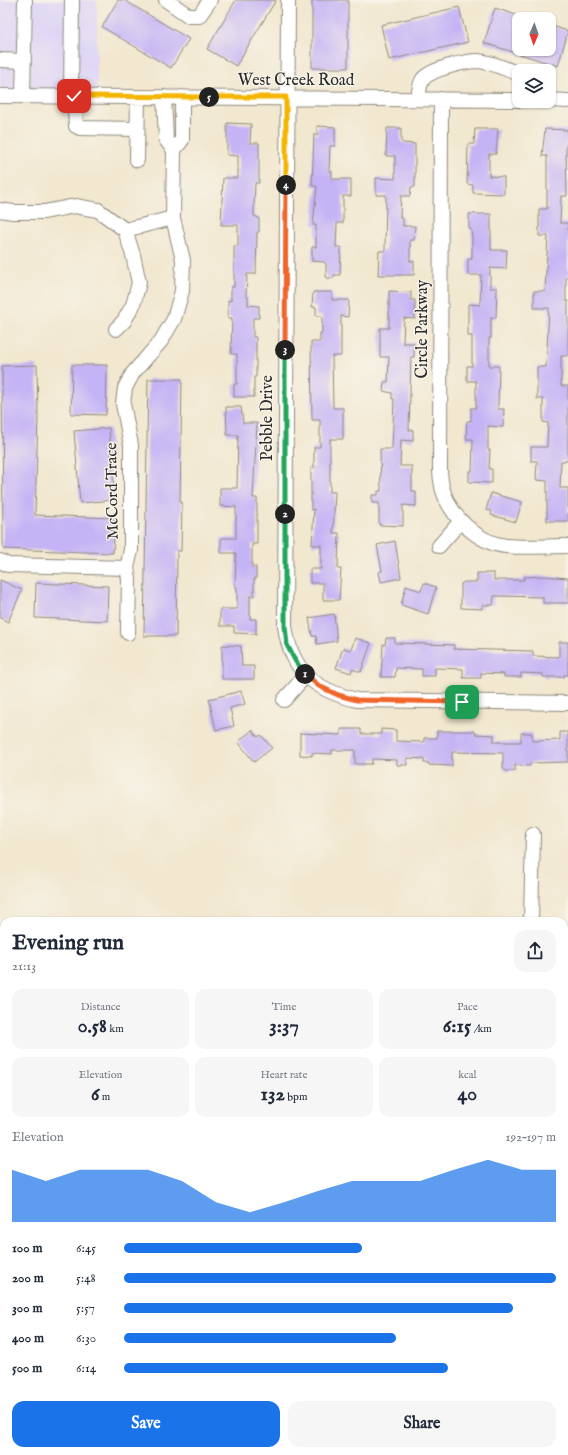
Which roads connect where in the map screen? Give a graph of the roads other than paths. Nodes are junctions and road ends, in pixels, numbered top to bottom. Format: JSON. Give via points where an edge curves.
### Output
{"nodes":[{"id":1,"x":25,"y":0,"type":"edge"},
{"id":2,"x":72,"y":0,"type":"edge"},
{"id":3,"x":166,"y":0,"type":"edge"},
{"id":4,"x":210,"y":0,"type":"edge"},
{"id":5,"x":288,"y":0,"type":"edge"},
{"id":6,"x":0,"y":60,"type":"edge"},
{"id":7,"x":24,"y":61,"type":"junction"},
{"id":8,"x":512,"y":71,"type":"edge"},
{"id":9,"x":0,"y":96,"type":"edge"},
{"id":10,"x":23,"y":96,"type":"junction"},
{"id":11,"x":73,"y":96,"type":"junction"},
{"id":12,"x":138,"y":97,"type":"junction"},
{"id":13,"x":164,"y":97,"type":"junction"},
{"id":14,"x":182,"y":97,"type":"junction"},
{"id":15,"x":286,"y":97,"type":"junction"},
{"id":16,"x":418,"y":99,"type":"junction"},
{"id":17,"x":441,"y":99,"type":"junction"},
{"id":18,"x":512,"y":100,"type":"edge"},
{"id":19,"x":556,"y":100,"type":"edge"},
{"id":20,"x":568,"y":100,"type":"edge"},
{"id":21,"x":137,"y":129,"type":"junction"},
{"id":22,"x":174,"y":150,"type":"junction"},
{"id":23,"x":137,"y":160,"type":"dead end"},
{"id":24,"x":0,"y":210,"type":"edge"},
{"id":25,"x":173,"y":218,"type":"junction"},
{"id":26,"x":125,"y":230,"type":"junction"},
{"id":27,"x":116,"y":329,"type":"dead end"},
{"id":28,"x":461,"y":521,"type":"junction"},
{"id":29,"x":439,"y":546,"type":"dead end"},
{"id":30,"x":568,"y":546,"type":"edge"},
{"id":31,"x":0,"y":561,"type":"edge"},
{"id":32,"x":126,"y":568,"type":"junction"},
{"id":33,"x":128,"y":633,"type":"dead end"},
{"id":34,"x":306,"y":675,"type":"junction"},
{"id":35,"x":284,"y":700,"type":"dead end"},
{"id":36,"x":568,"y":703,"type":"edge"},
{"id":37,"x":533,"y":834,"type":"dead end"},
{"id":38,"x":531,"y":917,"type":"edge"}],
"edges":[{"from":1,"to":7,"type":"street"},
{"from":2,"to":11,"type":"street"},
{"from":3,"to":4,"type":"street","via":[[189,16],[199,16]]},
{"from":5,"to":15,"type":"street","name":"Pebble Drive"},
{"from":6,"to":7,"type":"street"},
{"from":7,"to":10,"type":"street"},
{"from":8,"to":16,"type":"street","via":[[478,61],[456,64],[424,77]]},
{"from":9,"to":10,"type":"street","name":"West Creek Road"},
{"from":10,"to":11,"type":"street","name":"West Creek Road"},
{"from":11,"to":12,"type":"street","name":"West Creek Road"},
{"from":11,"to":21,"type":"street","via":[[76,126]]},
{"from":12,"to":13,"type":"street","name":"West Creek Road"},
{"from":12,"to":21,"type":"street"},
{"from":13,"to":14,"type":"street","name":"West Creek Road"},
{"from":13,"to":22,"type":"street","name":"McCord Trace","via":[[166,140]]},
{"from":14,"to":15,"type":"street","name":"West Creek Road"},
{"from":14,"to":22,"type":"street","name":"McCord Trace","via":[[182,140]]},
{"from":15,"to":16,"type":"street","name":"West Creek Road"},
{"from":15,"to":34,"type":"street","name":"Pebble Drive","via":[[285,626],[287,645]]},
{"from":16,"to":17,"type":"street","name":"West Creek Road"},
{"from":17,"to":18,"type":"street","name":"West Creek Road"},
{"from":17,"to":28,"type":"street","name":"Circle Parkway","via":[[440,469],[442,488],[449,505]]},
{"from":19,"to":20,"type":"street"},
{"from":21,"to":23,"type":"street"},
{"from":22,"to":25,"type":"street","name":"McCord Trace"},
{"from":24,"to":26,"type":"street","via":[[44,212],[75,206],[98,210]]},
{"from":25,"to":26,"type":"street"},
{"from":25,"to":32,"type":"street","name":"McCord Trace","via":[[183,260],[182,291],[174,319],[161,341],[133,373],[125,388],[123,404],[131,445],[131,550]]},
{"from":26,"to":27,"type":"street","via":[[139,282],[133,305]]},
{"from":28,"to":29,"type":"street"},
{"from":28,"to":30,"type":"street","name":"Circle Parkway","via":[[473,532],[496,544]]},
{"from":31,"to":32,"type":"street","via":[[8,564]]},
{"from":32,"to":33,"type":"street","name":"McCord Trace","via":[[129,579]]},
{"from":34,"to":35,"type":"street"},
{"from":34,"to":36,"type":"street","name":"Pebble Drive","via":[[319,686],[357,700]]},
{"from":37,"to":38,"type":"street"}]}
